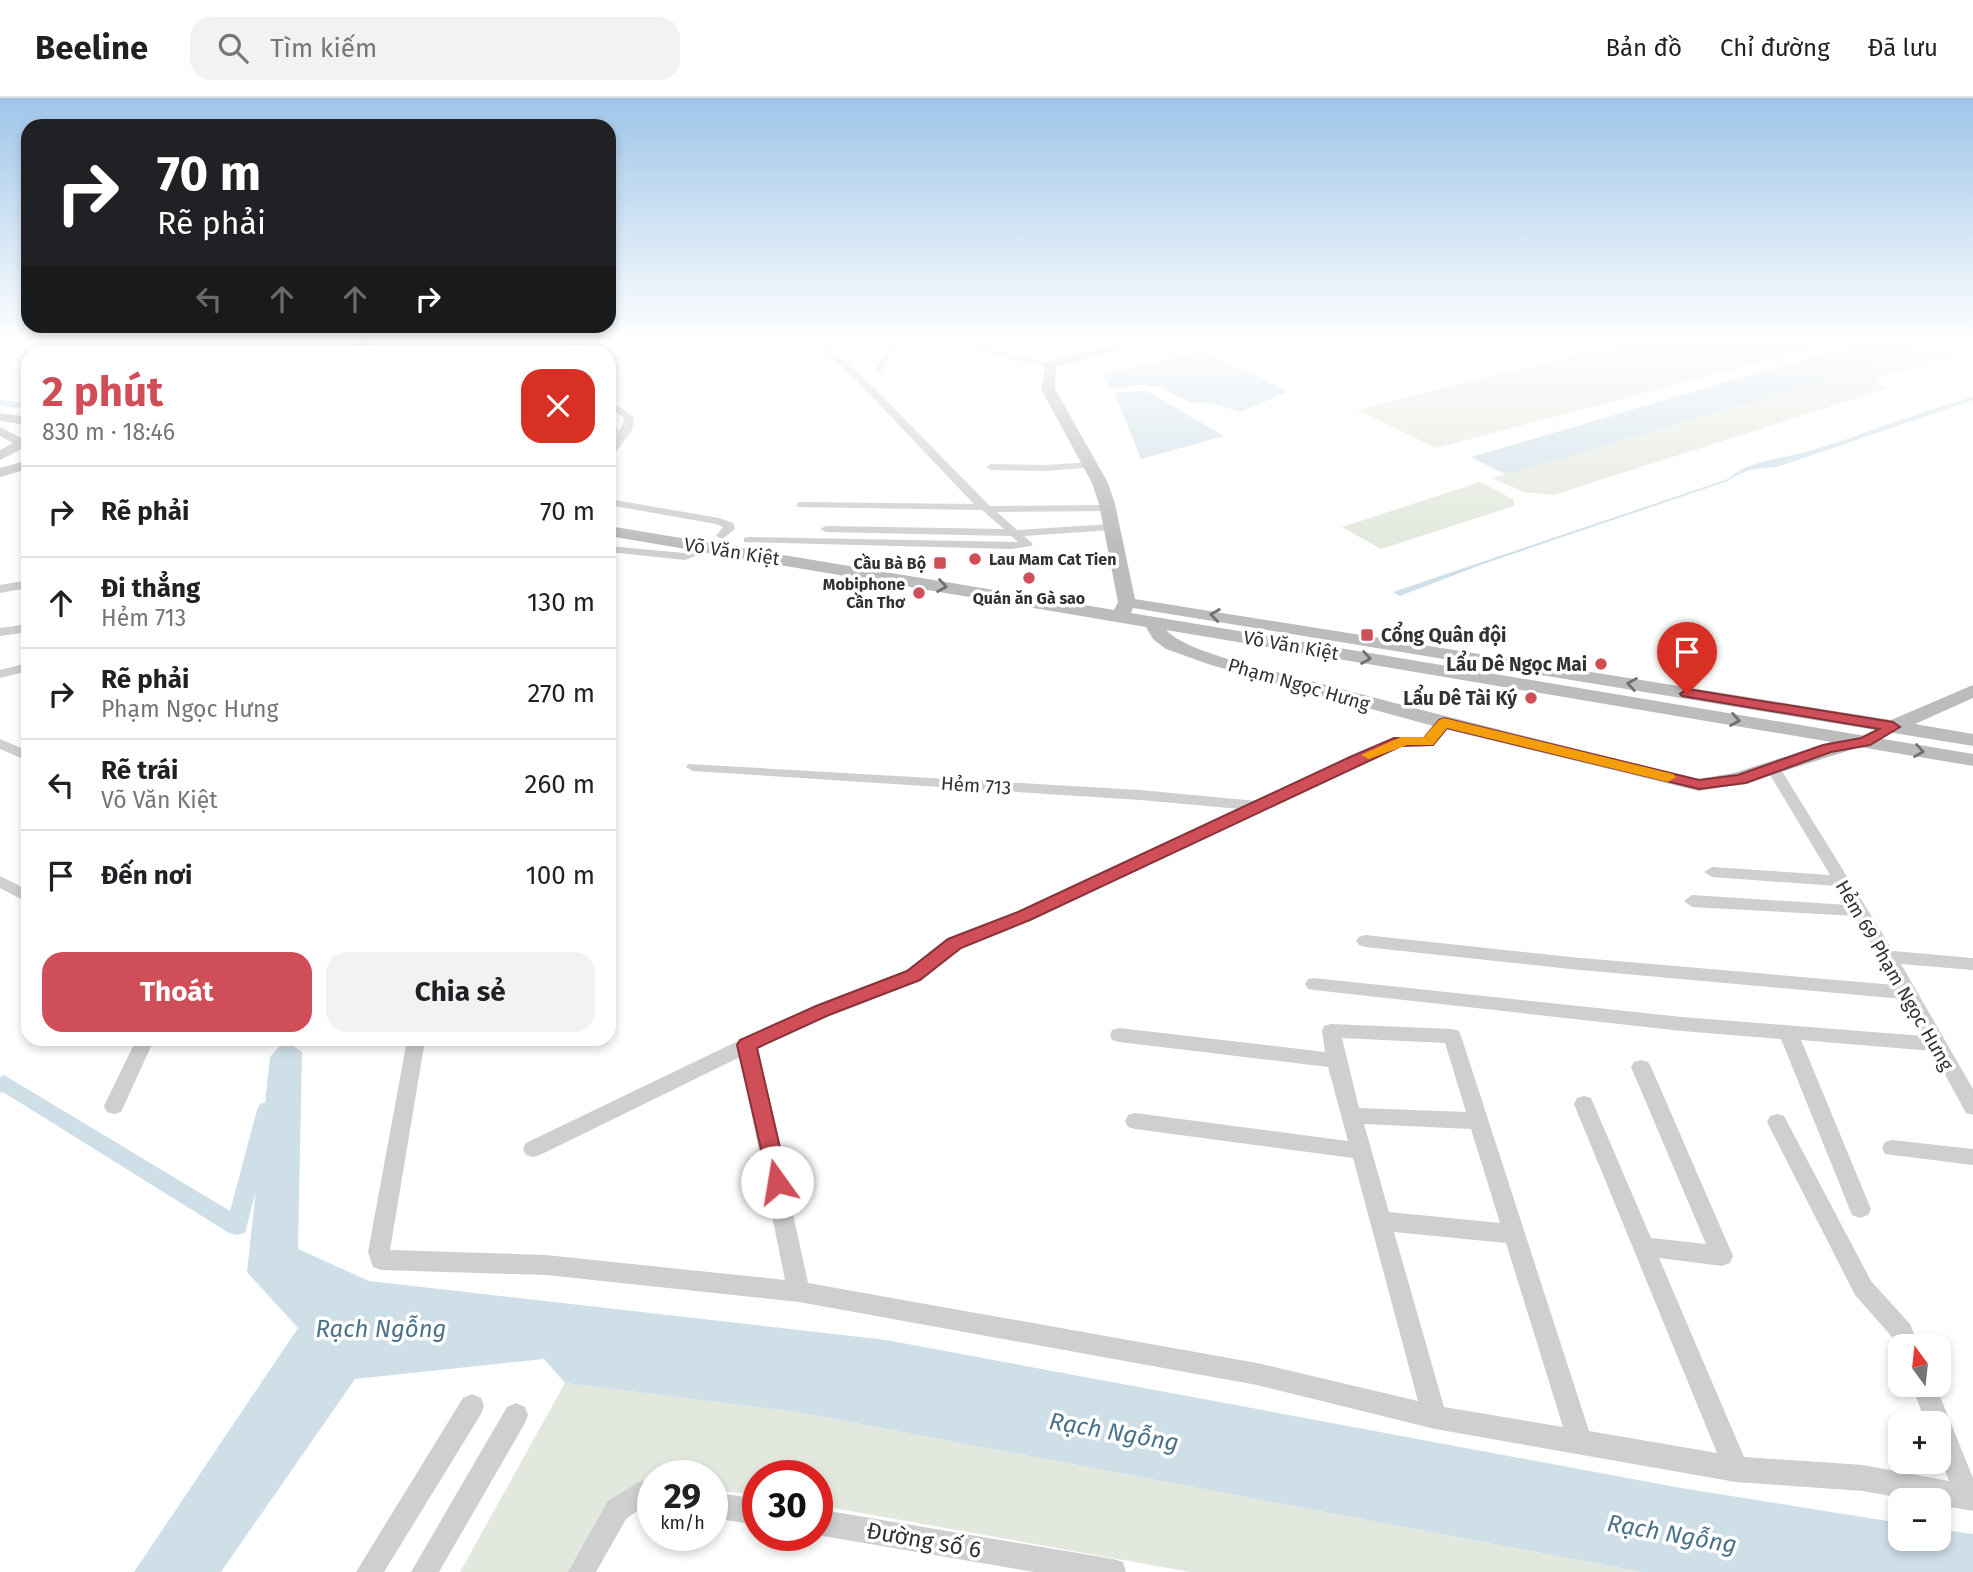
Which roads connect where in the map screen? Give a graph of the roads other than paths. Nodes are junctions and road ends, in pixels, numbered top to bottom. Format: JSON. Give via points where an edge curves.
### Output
{"nodes":[{"id":1,"x":619,"y":410,"type":"edge"},
{"id":2,"x":890,"y":410,"type":"edge"},
{"id":3,"x":1059,"y":410,"type":"edge"},
{"id":4,"x":0,"y":417,"type":"edge"},
{"id":5,"x":21,"y":418,"type":"edge"},
{"id":6,"x":0,"y":431,"type":"edge"},
{"id":7,"x":21,"y":443,"type":"edge"},
{"id":8,"x":21,"y":445,"type":"edge"},
{"id":9,"x":616,"y":445,"type":"edge"},
{"id":10,"x":0,"y":456,"type":"edge"},
{"id":11,"x":1090,"y":465,"type":"junction"},
{"id":12,"x":21,"y":467,"type":"edge"},
{"id":13,"x":991,"y":467,"type":"dead end"},
{"id":14,"x":21,"y":472,"type":"edge"},
{"id":15,"x":0,"y":475,"type":"edge"},
{"id":16,"x":616,"y":503,"type":"edge"},
{"id":17,"x":801,"y":505,"type":"dead end"},
{"id":18,"x":986,"y":508,"type":"junction"},
{"id":19,"x":1108,"y":508,"type":"junction"},
{"id":20,"x":616,"y":519,"type":"edge"},
{"id":21,"x":1111,"y":527,"type":"junction"},
{"id":22,"x":827,"y":530,"type":"dead end"},
{"id":23,"x":616,"y":532,"type":"edge"},
{"id":24,"x":1015,"y":533,"type":"junction"},
{"id":25,"x":748,"y":540,"type":"junction"},
{"id":26,"x":715,"y":542,"type":"junction"},
{"id":27,"x":616,"y":550,"type":"edge"},
{"id":28,"x":21,"y":585,"type":"edge"},
{"id":29,"x":0,"y":589,"type":"edge"},
{"id":30,"x":1124,"y":609,"type":"junction"},
{"id":31,"x":1158,"y":615,"type":"junction"},
{"id":32,"x":21,"y":629,"type":"edge"},
{"id":33,"x":0,"y":632,"type":"edge"},
{"id":34,"x":21,"y":669,"type":"edge"},
{"id":35,"x":0,"y":674,"type":"edge"},
{"id":36,"x":1967,"y":693,"type":"edge"},
{"id":37,"x":1444,"y":723,"type":"junction"},
{"id":38,"x":1893,"y":727,"type":"junction"},
{"id":39,"x":1973,"y":734,"type":"edge"},
{"id":40,"x":1973,"y":740,"type":"edge"},
{"id":41,"x":1865,"y":742,"type":"junction"},
{"id":42,"x":0,"y":743,"type":"edge"},
{"id":43,"x":21,"y":754,"type":"edge"},
{"id":44,"x":1973,"y":760,"type":"edge"},
{"id":45,"x":693,"y":767,"type":"dead end"},
{"id":46,"x":1773,"y":768,"type":"junction"},
{"id":47,"x":1259,"y":806,"type":"junction"},
{"id":48,"x":1712,"y":872,"type":"dead end"},
{"id":49,"x":0,"y":881,"type":"edge"},
{"id":50,"x":1840,"y":881,"type":"junction"},
{"id":51,"x":21,"y":893,"type":"edge"},
{"id":52,"x":1692,"y":901,"type":"dead end"},
{"id":53,"x":1860,"y":911,"type":"junction"},
{"id":54,"x":1366,"y":941,"type":"dead end"},
{"id":55,"x":1888,"y":957,"type":"junction"},
{"id":56,"x":1973,"y":964,"type":"edge"},
{"id":57,"x":1314,"y":984,"type":"dead end"},
{"id":58,"x":1909,"y":993,"type":"junction"},
{"id":59,"x":1788,"y":1032,"type":"junction"},
{"id":60,"x":1119,"y":1035,"type":"dead end"},
{"id":61,"x":1936,"y":1044,"type":"junction"},
{"id":62,"x":747,"y":1045,"type":"junction"},
{"id":63,"x":142,"y":1046,"type":"edge"},
{"id":64,"x":415,"y":1046,"type":"edge"},
{"id":65,"x":1336,"y":1060,"type":"junction"},
{"id":66,"x":1641,"y":1068,"type":"dead end"},
{"id":67,"x":1584,"y":1104,"type":"dead end"},
{"id":68,"x":114,"y":1106,"type":"dead end"},
{"id":69,"x":1973,"y":1107,"type":"edge"},
{"id":70,"x":1351,"y":1116,"type":"junction"},
{"id":71,"x":1135,"y":1121,"type":"dead end"},
{"id":72,"x":1479,"y":1121,"type":"junction"},
{"id":73,"x":1777,"y":1122,"type":"dead end"},
{"id":74,"x":1892,"y":1148,"type":"dead end"},
{"id":75,"x":533,"y":1149,"type":"dead end"},
{"id":76,"x":1361,"y":1151,"type":"junction"},
{"id":77,"x":1973,"y":1157,"type":"edge"},
{"id":78,"x":1860,"y":1209,"type":"dead end"},
{"id":79,"x":1381,"y":1221,"type":"junction"},
{"id":80,"x":1515,"y":1234,"type":"junction"},
{"id":81,"x":1644,"y":1247,"type":"junction"},
{"id":82,"x":799,"y":1292,"type":"junction"},
{"id":83,"x":1903,"y":1334,"type":"edge"},
{"id":84,"x":472,"y":1406,"type":"dead end"},
{"id":85,"x":516,"y":1415,"type":"dead end"},
{"id":86,"x":1435,"y":1417,"type":"junction"},
{"id":87,"x":1580,"y":1442,"type":"junction"},
{"id":88,"x":1951,"y":1452,"type":"edge"},
{"id":89,"x":1736,"y":1469,"type":"junction"},
{"id":90,"x":637,"y":1496,"type":"edge"},
{"id":91,"x":1971,"y":1498,"type":"edge"},
{"id":92,"x":833,"y":1525,"type":"edge"},
{"id":93,"x":369,"y":1572,"type":"edge"},
{"id":94,"x":424,"y":1572,"type":"edge"},
{"id":95,"x":581,"y":1572,"type":"edge"},
{"id":96,"x":1113,"y":1572,"type":"edge"}],
"edges":[{"from":1,"to":9,"type":"street","via":[[629,416],[627,430]]},
{"from":2,"to":18,"type":"street"},
{"from":3,"to":11,"type":"main road"},
{"from":4,"to":5,"type":"main road"},
{"from":6,"to":7,"type":"main road"},
{"from":8,"to":10,"type":"street"},
{"from":11,"to":13,"type":"street"},
{"from":11,"to":19,"type":"main road"},
{"from":12,"to":15,"type":"main road"},
{"from":14,"to":15,"type":"main road"},
{"from":16,"to":26,"type":"street","via":[[729,525]]},
{"from":17,"to":18,"type":"street"},
{"from":18,"to":19,"type":"street"},
{"from":18,"to":24,"type":"street"},
{"from":19,"to":21,"type":"main road"},
{"from":20,"to":26,"type":"main road","name":"Võ Văn Kiệt"},
{"from":21,"to":24,"type":"street"},
{"from":21,"to":30,"type":"main road"},
{"from":22,"to":24,"type":"street"},
{"from":23,"to":26,"type":"main road","name":"Võ Văn Kiệt"},
{"from":24,"to":25,"type":"street","via":[[1027,544]]},
{"from":25,"to":26,"type":"main road","name":"Võ Văn Kiệt"},
{"from":25,"to":30,"type":"main road","name":"Võ Văn Kiệt"},
{"from":26,"to":27,"type":"street","via":[[685,557]]},
{"from":26,"to":30,"type":"main road","name":"Võ Văn Kiệt","one_way":true},
{"from":28,"to":29,"type":"street"},
{"from":30,"to":31,"type":"main road","name":"Võ Văn Kiệt"},
{"from":31,"to":37,"type":"main road","name":"Phạm Ngọc Hưng","via":[[1159,635],[1173,645]]},
{"from":38,"to":31,"type":"main road","name":"Võ Văn Kiệt","one_way":true},
{"from":31,"to":41,"type":"main road","name":"Võ Văn Kiệt","one_way":true},
{"from":32,"to":33,"type":"street"},
{"from":34,"to":35,"type":"street"},
{"from":36,"to":38,"type":"main road"},
{"from":36,"to":39,"type":"main road","via":[[1948,707],[1945,715]]},
{"from":37,"to":46,"type":"main road","name":"Phạm Ngọc Hưng","via":[[1699,785],[1740,780]]},
{"from":37,"to":47,"type":"street","via":[[1428,742],[1399,741]]},
{"from":38,"to":40,"type":"main road","name":"Võ Văn Kiệt"},
{"from":38,"to":41,"type":"main road"},
{"from":41,"to":44,"type":"main road","name":"Võ Văn Kiệt","one_way":true},
{"from":41,"to":46,"type":"main road","name":"Phạm Ngọc Hưng","via":[[1828,748]]},
{"from":42,"to":43,"type":"street"},
{"from":45,"to":47,"type":"street","name":"Hẻm 713"},
{"from":46,"to":50,"type":"street","name":"Hẻm 69 Phạm Ngọc Hưng"},
{"from":47,"to":62,"type":"street","via":[[954,944],[913,975]]},
{"from":48,"to":50,"type":"street"},
{"from":49,"to":51,"type":"street"},
{"from":50,"to":53,"type":"street","name":"Hẻm 69 Phạm Ngọc Hưng"},
{"from":52,"to":53,"type":"street"},
{"from":53,"to":55,"type":"street","name":"Hẻm 69 Phạm Ngọc Hưng"},
{"from":54,"to":58,"type":"street"},
{"from":55,"to":56,"type":"street"},
{"from":55,"to":58,"type":"street","name":"Hẻm 69 Phạm Ngọc Hưng"},
{"from":57,"to":59,"type":"street"},
{"from":58,"to":61,"type":"street","name":"Hẻm 69 Phạm Ngọc Hưng"},
{"from":59,"to":61,"type":"street"},
{"from":59,"to":78,"type":"street"},
{"from":60,"to":65,"type":"street"},
{"from":61,"to":69,"type":"street","name":"Hẻm 69 Phạm Ngọc Hưng"},
{"from":62,"to":75,"type":"street"},
{"from":62,"to":82,"type":"street"},
{"from":63,"to":68,"type":"street"},
{"from":64,"to":82,"type":"street","via":[[381,1260],[546,1265]]},
{"from":65,"to":70,"type":"street"},
{"from":65,"to":72,"type":"street","via":[[1331,1031],[1452,1036]]},
{"from":66,"to":81,"type":"street","via":[[1721,1256]]},
{"from":67,"to":81,"type":"street"},
{"from":70,"to":72,"type":"street"},
{"from":70,"to":76,"type":"street"},
{"from":71,"to":76,"type":"street"},
{"from":72,"to":80,"type":"street"},
{"from":73,"to":83,"type":"street","via":[[1863,1288]]},
{"from":74,"to":77,"type":"street"},
{"from":76,"to":79,"type":"street"},
{"from":79,"to":80,"type":"street"},
{"from":79,"to":86,"type":"street"},
{"from":80,"to":87,"type":"street"},
{"from":81,"to":89,"type":"street"},
{"from":82,"to":86,"type":"street","via":[[1257,1374]]},
{"from":84,"to":93,"type":"street"},
{"from":85,"to":94,"type":"street"},
{"from":86,"to":87,"type":"street"},
{"from":87,"to":89,"type":"street"},
{"from":88,"to":91,"type":"street"},
{"from":89,"to":91,"type":"street","via":[[1863,1478]]},
{"from":90,"to":95,"type":"street","via":[[617,1510]]},
{"from":92,"to":96,"type":"street","name":"Đường số 6"}]}
